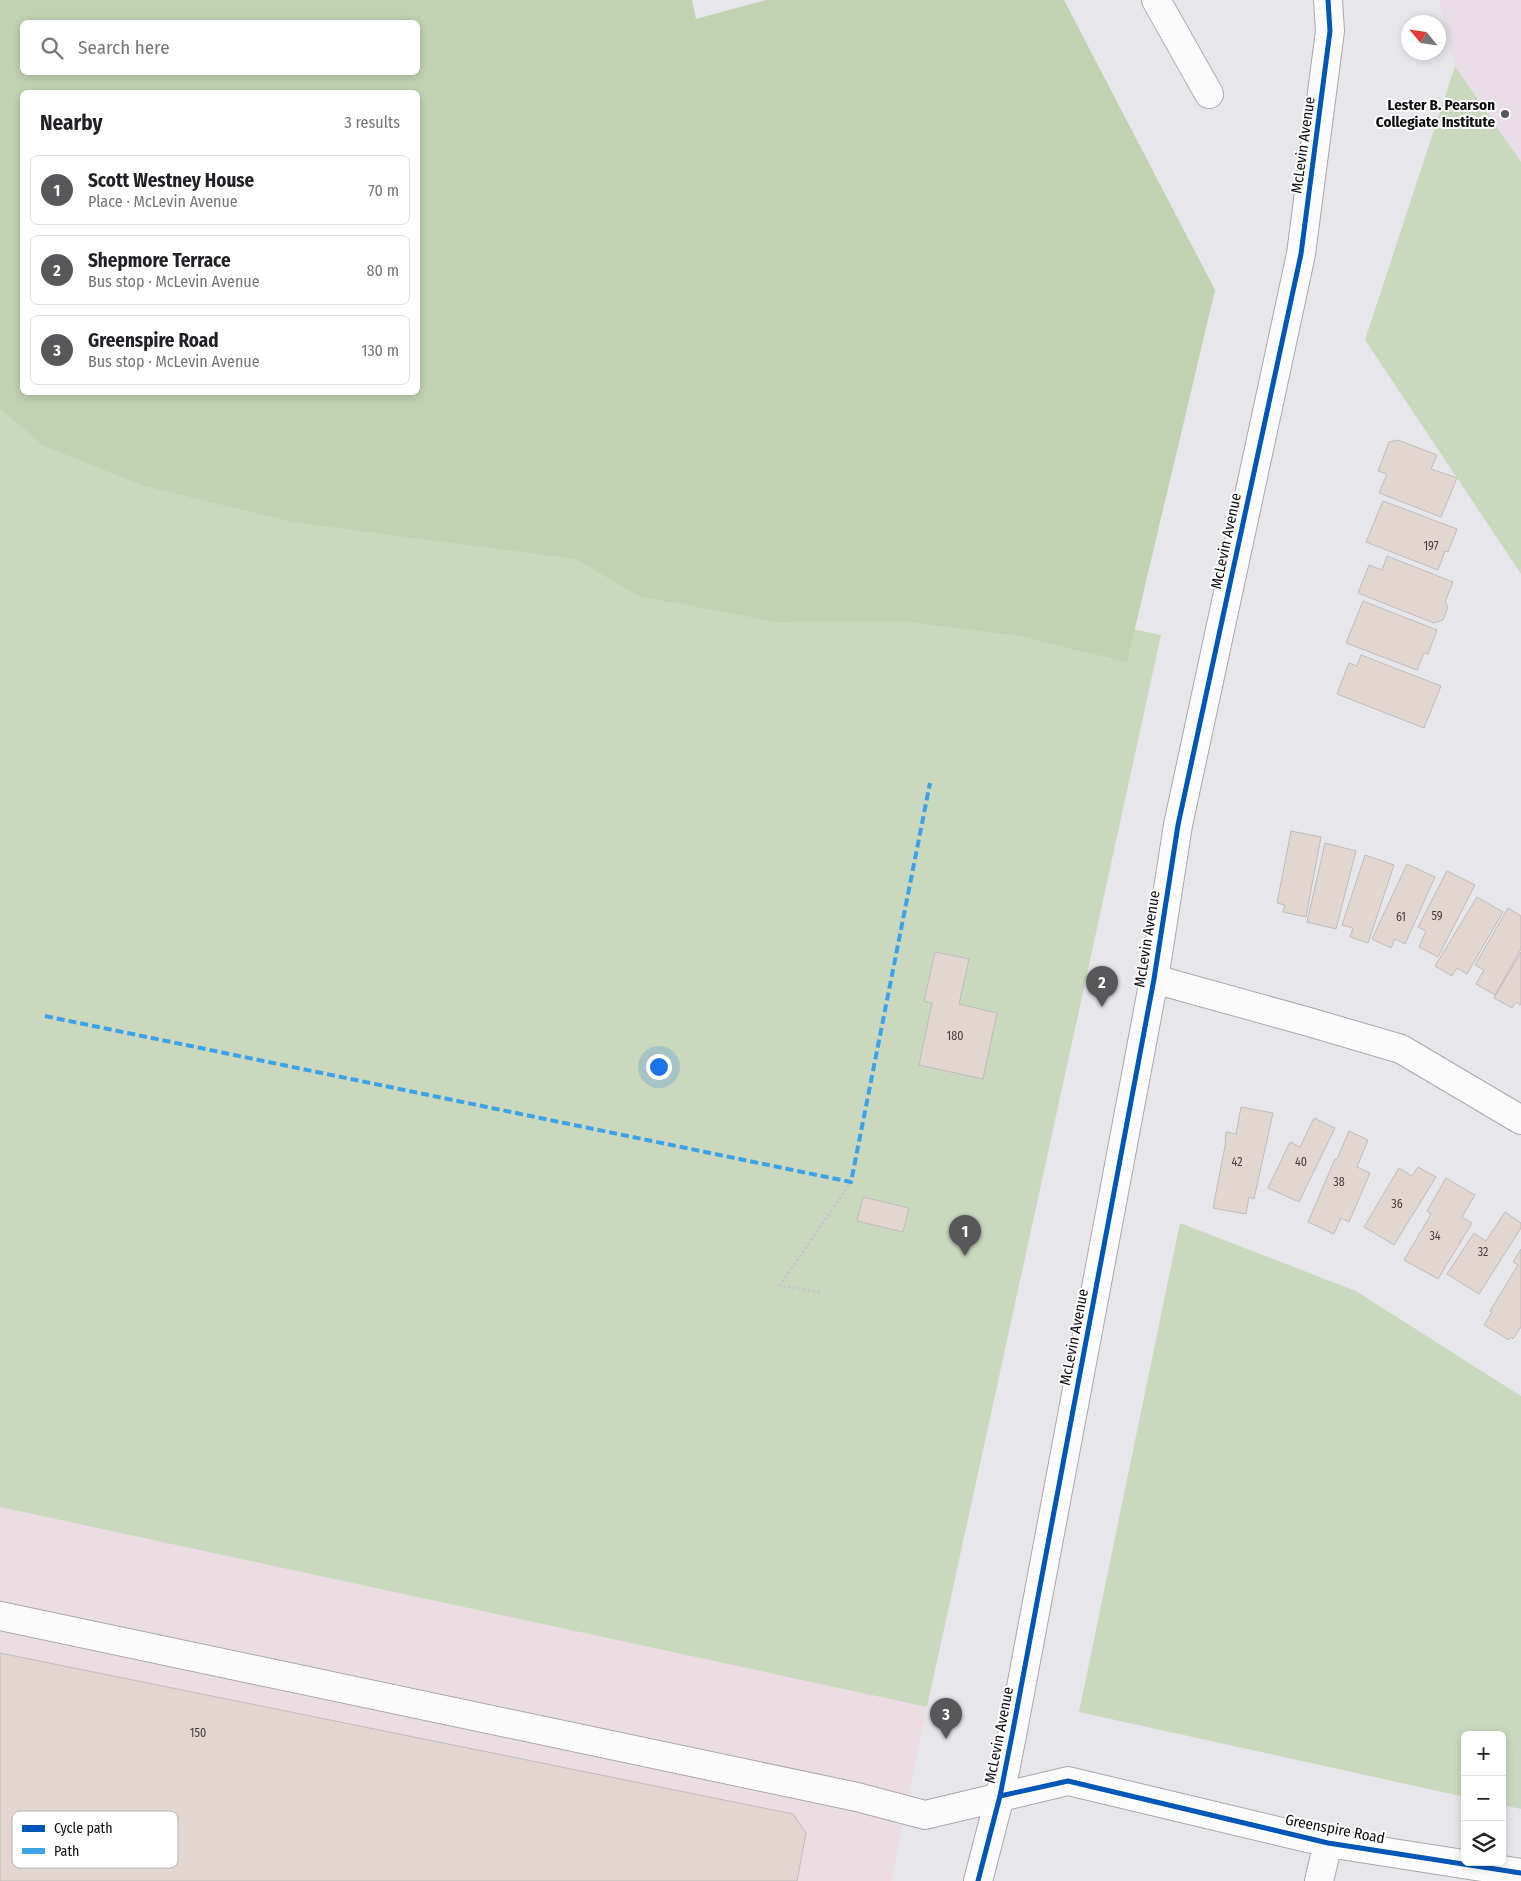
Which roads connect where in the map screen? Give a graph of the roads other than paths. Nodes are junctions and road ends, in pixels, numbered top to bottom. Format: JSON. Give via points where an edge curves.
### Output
{"nodes":[{"id":1,"x":1156,"y":0,"type":"edge"},
{"id":2,"x":1328,"y":0,"type":"edge"},
{"id":3,"x":1209,"y":94,"type":"dead end"},
{"id":4,"x":1154,"y":979,"type":"junction"},
{"id":5,"x":1521,"y":1120,"type":"edge"},
{"id":6,"x":0,"y":1616,"type":"edge"},
{"id":7,"x":1000,"y":1796,"type":"junction"},
{"id":8,"x":1328,"y":1843,"type":"junction"},
{"id":9,"x":1521,"y":1873,"type":"edge"},
{"id":10,"x":978,"y":1881,"type":"edge"},
{"id":11,"x":1319,"y":1881,"type":"edge"}],
"edges":[{"from":1,"to":3,"type":"street"},
{"from":2,"to":4,"type":"street","name":"McLevin Avenue","via":[[1330,31],[1301,254],[1178,825]]},
{"from":4,"to":5,"type":"street","via":[[1401,1049]]},
{"from":4,"to":7,"type":"street","name":"McLevin Avenue"},
{"from":6,"to":7,"type":"street","name":"Greenspire Road","via":[[857,1797],[925,1815]]},
{"from":7,"to":8,"type":"street","name":"Greenspire Road","via":[[1068,1781]]},
{"from":7,"to":10,"type":"street","name":"McLevin Avenue"},
{"from":8,"to":9,"type":"street","name":"Greenspire Road"},
{"from":8,"to":11,"type":"street"}]}
